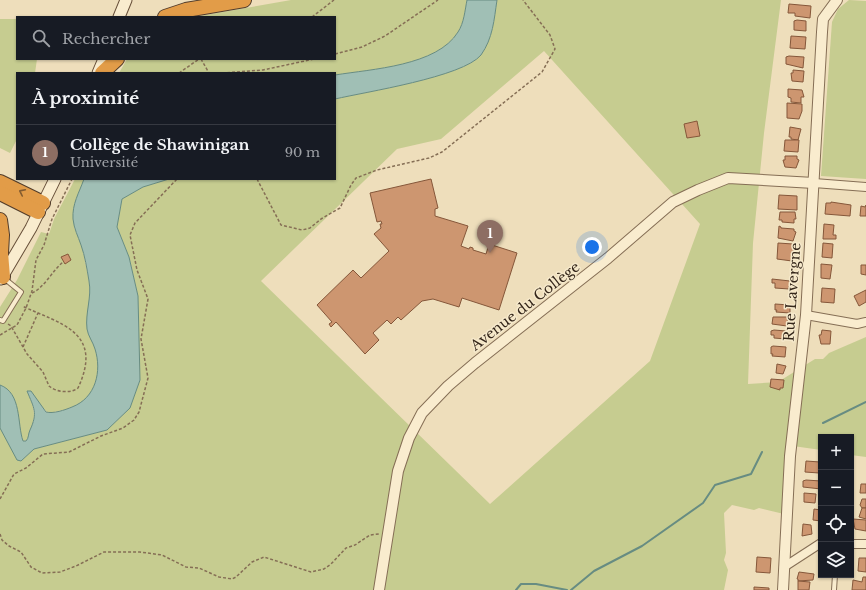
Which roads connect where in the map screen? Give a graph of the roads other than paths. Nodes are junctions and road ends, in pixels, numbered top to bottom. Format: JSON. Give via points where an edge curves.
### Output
{"nodes":[{"id":1,"x":126,"y":0,"type":"edge"},
{"id":2,"x":244,"y":0,"type":"edge"},
{"id":3,"x":837,"y":0,"type":"edge"},
{"id":4,"x":120,"y":16,"type":"edge"},
{"id":5,"x":168,"y":16,"type":"edge"},
{"id":6,"x":104,"y":60,"type":"edge"},
{"id":7,"x":116,"y":60,"type":"edge"},
{"id":8,"x":98,"y":72,"type":"edge"},
{"id":9,"x":103,"y":72,"type":"edge"},
{"id":10,"x":55,"y":180,"type":"edge"},
{"id":11,"x":0,"y":182,"type":"edge"},
{"id":12,"x":814,"y":183,"type":"junction"},
{"id":13,"x":866,"y":187,"type":"edge"},
{"id":14,"x":0,"y":193,"type":"edge"},
{"id":15,"x":41,"y":208,"type":"junction"},
{"id":16,"x":0,"y":220,"type":"edge"},
{"id":17,"x":1,"y":279,"type":"edge"},
{"id":18,"x":806,"y":316,"type":"junction"},
{"id":19,"x":0,"y":320,"type":"edge"},
{"id":20,"x":866,"y":322,"type":"edge"},
{"id":21,"x":854,"y":544,"type":"edge"},
{"id":22,"x":866,"y":544,"type":"edge"},
{"id":23,"x":818,"y":545,"type":"edge"},
{"id":24,"x":784,"y":567,"type":"junction"},
{"id":25,"x":835,"y":578,"type":"edge"},
{"id":26,"x":379,"y":590,"type":"edge"},
{"id":27,"x":783,"y":590,"type":"edge"},
{"id":28,"x":834,"y":590,"type":"edge"}],
"edges":[{"from":1,"to":4,"type":"main road"},
{"from":2,"to":5,"type":"highway","via":[[186,10]]},
{"from":3,"to":12,"type":"street","name":"Rue Lavergne","via":[[823,19]]},
{"from":6,"to":8,"type":"main road"},
{"from":7,"to":9,"type":"highway"},
{"from":10,"to":15,"type":"main road"},
{"from":15,"to":11,"type":"highway","one_way":true},
{"from":12,"to":13,"type":"street","name":"Avenue du Collège"},
{"from":12,"to":18,"type":"street","name":"Rue Lavergne"},
{"from":12,"to":26,"type":"street","name":"Avenue du Collège","via":[[728,178],[673,202],[608,258],[475,363],[422,413],[410,438],[398,471]]},
{"from":14,"to":15,"type":"highway"},
{"from":15,"to":17,"type":"main road"},
{"from":16,"to":17,"type":"highway"},
{"from":17,"to":19,"type":"lane","via":[[21,292],[3,321]]},
{"from":18,"to":20,"type":"street","via":[[857,324]]},
{"from":18,"to":24,"type":"street","name":"Rue Lavergne","via":[[790,456]]},
{"from":21,"to":22,"type":"street"},
{"from":23,"to":24,"type":"street"},
{"from":24,"to":27,"type":"street","name":"Rue Lavergne"},
{"from":25,"to":28,"type":"lane"}]}
